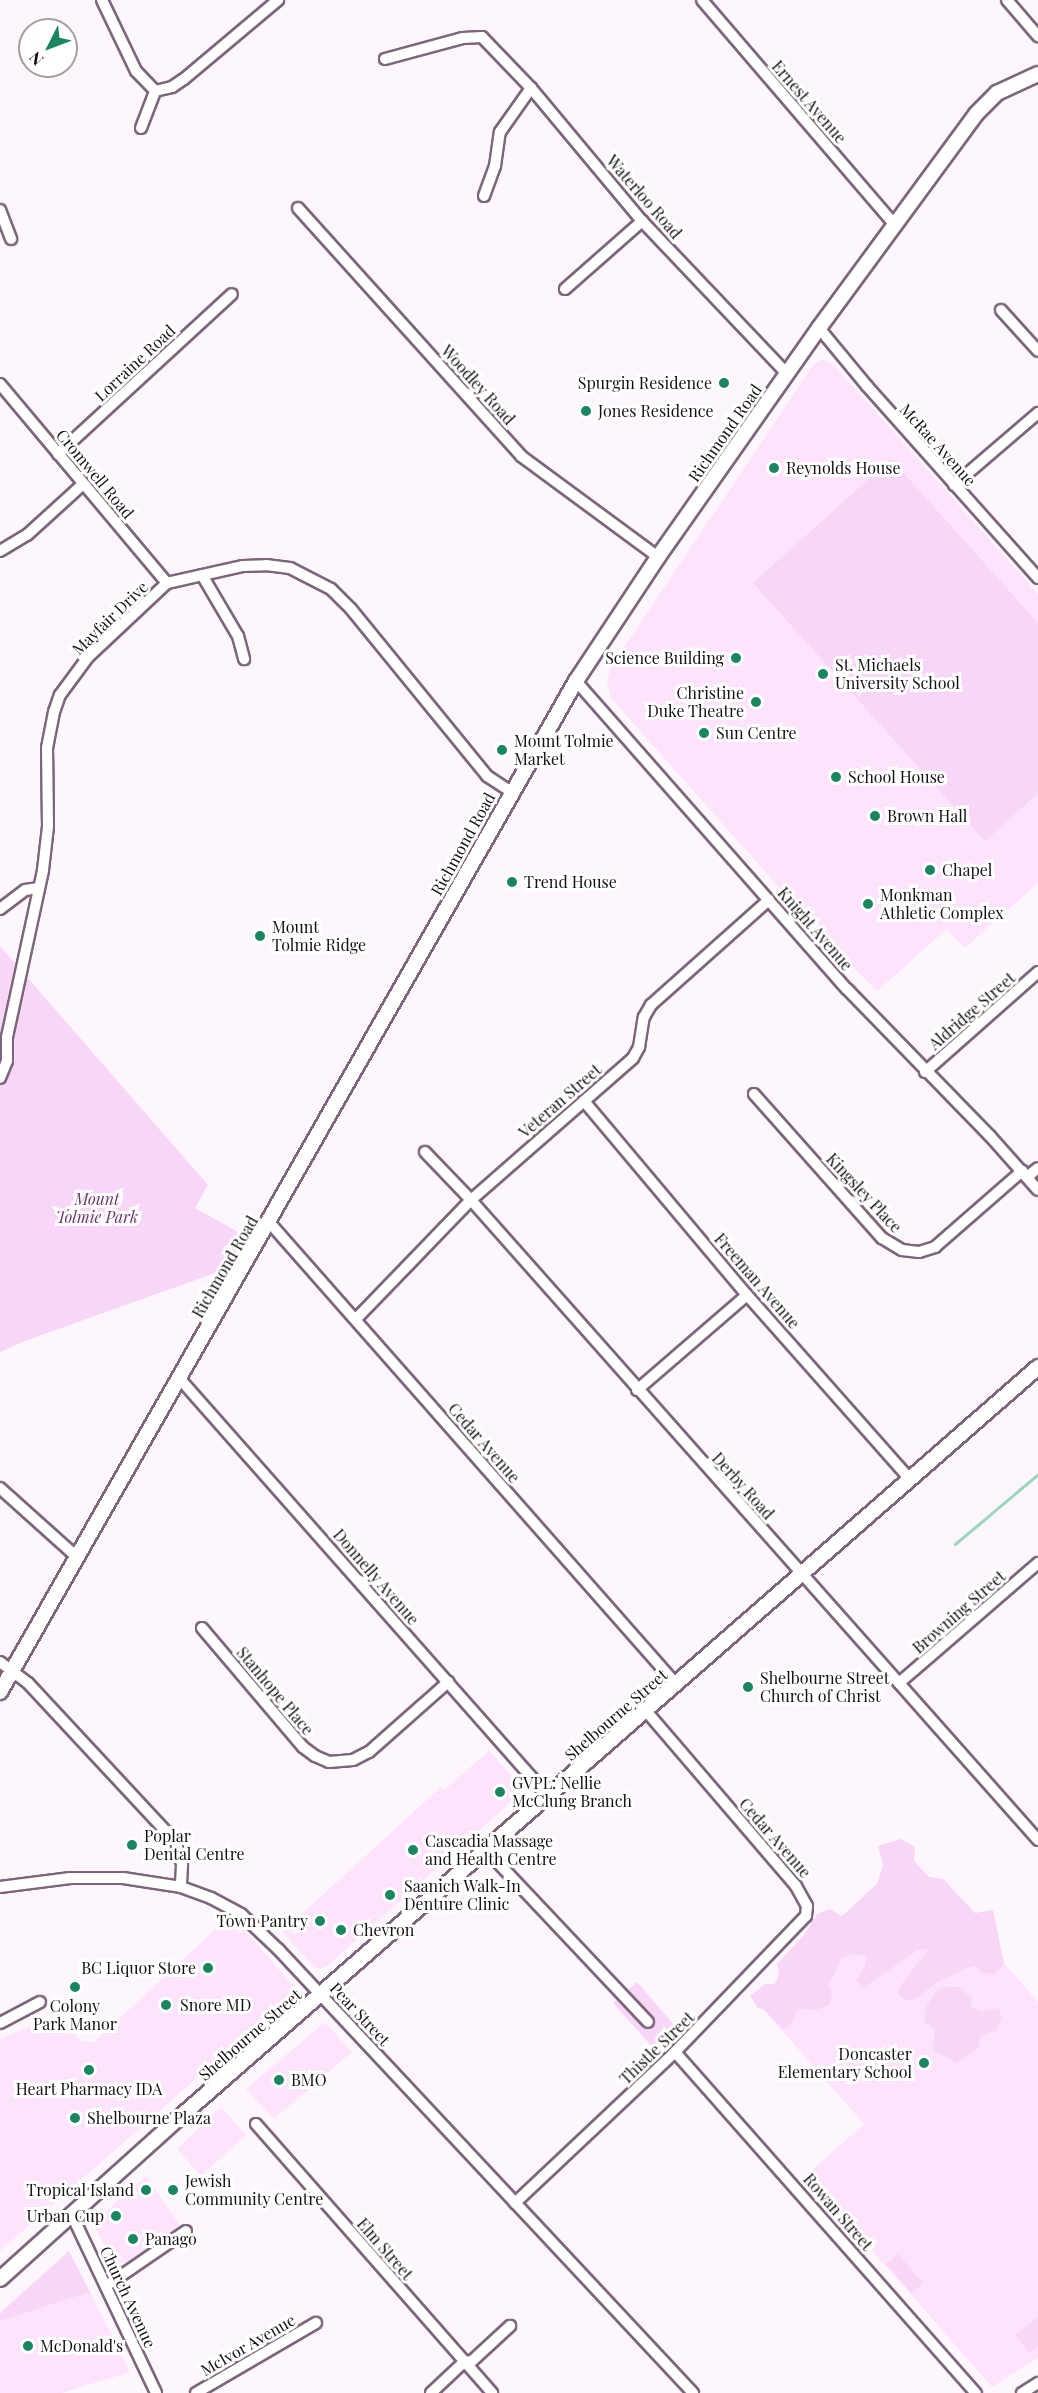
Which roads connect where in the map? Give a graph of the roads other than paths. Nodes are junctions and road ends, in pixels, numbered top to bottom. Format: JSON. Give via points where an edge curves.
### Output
{"nodes":[{"id":1,"x":102,"y":0,"type":"edge"},
{"id":2,"x":278,"y":0,"type":"edge"},
{"id":3,"x":702,"y":0,"type":"edge"},
{"id":4,"x":1007,"y":0,"type":"edge"},
{"id":5,"x":1038,"y":36,"type":"edge"},
{"id":6,"x":385,"y":59,"type":"dead end"},
{"id":7,"x":1038,"y":74,"type":"edge"},
{"id":8,"x":531,"y":88,"type":"junction"},
{"id":9,"x":155,"y":91,"type":"junction"},
{"id":10,"x":141,"y":128,"type":"dead end"},
{"id":11,"x":484,"y":196,"type":"dead end"},
{"id":12,"x":298,"y":208,"type":"dead end"},
{"id":13,"x":0,"y":210,"type":"edge"},
{"id":14,"x":642,"y":221,"type":"junction"},
{"id":15,"x":894,"y":224,"type":"junction"},
{"id":16,"x":11,"y":239,"type":"dead end"},
{"id":17,"x":565,"y":289,"type":"dead end"},
{"id":18,"x":232,"y":294,"type":"dead end"},
{"id":19,"x":1001,"y":310,"type":"dead end"},
{"id":20,"x":819,"y":328,"type":"junction"},
{"id":21,"x":1038,"y":351,"type":"edge"},
{"id":22,"x":787,"y":374,"type":"junction"},
{"id":23,"x":0,"y":384,"type":"edge"},
{"id":24,"x":1038,"y":413,"type":"edge"},
{"id":25,"x":58,"y":454,"type":"junction"},
{"id":26,"x":82,"y":485,"type":"junction"},
{"id":27,"x":954,"y":485,"type":"junction"},
{"id":28,"x":0,"y":551,"type":"edge"},
{"id":29,"x":658,"y":557,"type":"junction"},
{"id":30,"x":202,"y":575,"type":"junction"},
{"id":31,"x":1038,"y":578,"type":"edge"},
{"id":32,"x":167,"y":583,"type":"junction"},
{"id":33,"x":244,"y":659,"type":"dead end"},
{"id":34,"x":576,"y":681,"type":"junction"},
{"id":35,"x":512,"y":792,"type":"junction"},
{"id":36,"x":39,"y":888,"type":"junction"},
{"id":37,"x":770,"y":900,"type":"junction"},
{"id":38,"x":0,"y":909,"type":"edge"},
{"id":39,"x":1038,"y":972,"type":"edge"},
{"id":40,"x":7,"y":1036,"type":"junction"},
{"id":41,"x":0,"y":1050,"type":"edge"},
{"id":42,"x":925,"y":1072,"type":"junction"},
{"id":43,"x":0,"y":1078,"type":"edge"},
{"id":44,"x":754,"y":1094,"type":"dead end"},
{"id":45,"x":584,"y":1101,"type":"junction"},
{"id":46,"x":425,"y":1152,"type":"dead end"},
{"id":47,"x":1038,"y":1168,"type":"edge"},
{"id":48,"x":1025,"y":1174,"type":"junction"},
{"id":49,"x":1038,"y":1190,"type":"edge"},
{"id":50,"x":471,"y":1200,"type":"junction"},
{"id":51,"x":269,"y":1222,"type":"junction"},
{"id":52,"x":747,"y":1295,"type":"junction"},
{"id":53,"x":356,"y":1319,"type":"junction"},
{"id":54,"x":1038,"y":1367,"type":"edge"},
{"id":55,"x":180,"y":1379,"type":"junction"},
{"id":56,"x":637,"y":1390,"type":"junction"},
{"id":57,"x":910,"y":1479,"type":"junction"},
{"id":58,"x":0,"y":1488,"type":"edge"},
{"id":59,"x":78,"y":1558,"type":"junction"},
{"id":60,"x":1038,"y":1563,"type":"edge"},
{"id":61,"x":801,"y":1575,"type":"junction"},
{"id":62,"x":202,"y":1628,"type":"dead end"},
{"id":63,"x":0,"y":1662,"type":"edge"},
{"id":64,"x":13,"y":1670,"type":"junction"},
{"id":65,"x":448,"y":1682,"type":"junction"},
{"id":66,"x":899,"y":1683,"type":"junction"},
{"id":67,"x":676,"y":1684,"type":"junction"},
{"id":68,"x":0,"y":1692,"type":"edge"},
{"id":69,"x":646,"y":1711,"type":"junction"},
{"id":70,"x":548,"y":1796,"type":"junction"},
{"id":71,"x":1038,"y":1840,"type":"edge"},
{"id":72,"x":486,"y":1850,"type":"junction"},
{"id":73,"x":0,"y":1887,"type":"edge"},
{"id":74,"x":181,"y":1887,"type":"junction"},
{"id":75,"x":807,"y":1906,"type":"joint"},
{"id":76,"x":321,"y":1995,"type":"junction"},
{"id":77,"x":40,"y":2002,"type":"dead end"},
{"id":78,"x":648,"y":2022,"type":"dead end"},
{"id":79,"x":0,"y":2023,"type":"edge"},
{"id":80,"x":675,"y":2052,"type":"junction"},
{"id":81,"x":256,"y":2124,"type":"dead end"},
{"id":82,"x":515,"y":2203,"type":"junction"},
{"id":83,"x":71,"y":2213,"type":"junction"},
{"id":84,"x":186,"y":2231,"type":"dead end"},
{"id":85,"x":0,"y":2279,"type":"edge"},
{"id":86,"x":106,"y":2286,"type":"junction"},
{"id":87,"x":316,"y":2323,"type":"dead end"},
{"id":88,"x":510,"y":2326,"type":"dead end"},
{"id":89,"x":464,"y":2362,"type":"junction"},
{"id":90,"x":1038,"y":2382,"type":"edge"},
{"id":91,"x":156,"y":2393,"type":"edge"},
{"id":92,"x":196,"y":2393,"type":"edge"},
{"id":93,"x":430,"y":2393,"type":"edge"},
{"id":94,"x":492,"y":2393,"type":"edge"},
{"id":95,"x":693,"y":2393,"type":"edge"},
{"id":96,"x":976,"y":2393,"type":"edge"},
{"id":97,"x":1022,"y":2393,"type":"edge"}],
"edges":[{"from":1,"to":9,"type":"street","via":[[136,70]]},
{"from":2,"to":9,"type":"street","via":[[184,79]]},
{"from":3,"to":15,"type":"street","name":"Ernest Avenue"},
{"from":4,"to":5,"type":"street"},
{"from":6,"to":8,"type":"street","name":"Waterloo Road","via":[[463,38],[482,37]]},
{"from":7,"to":15,"type":"main road","name":"Richmond Road","via":[[988,100]]},
{"from":8,"to":11,"type":"street","via":[[500,132],[495,166]]},
{"from":8,"to":14,"type":"street","name":"Waterloo Road"},
{"from":9,"to":10,"type":"street"},
{"from":12,"to":29,"type":"street","name":"Woodley Road","via":[[521,456]]},
{"from":13,"to":16,"type":"street"},
{"from":14,"to":17,"type":"street"},
{"from":14,"to":22,"type":"street","name":"Waterloo Road"},
{"from":15,"to":20,"type":"main road","name":"Richmond Road"},
{"from":18,"to":25,"type":"street","name":"Lorraine Road"},
{"from":19,"to":21,"type":"street"},
{"from":20,"to":22,"type":"main road","name":"Richmond Road"},
{"from":20,"to":27,"type":"street","name":"McRae Avenue"},
{"from":22,"to":29,"type":"main road","name":"Richmond Road"},
{"from":23,"to":25,"type":"street","name":"Cromwell Road"},
{"from":24,"to":27,"type":"street"},
{"from":25,"to":26,"type":"street","name":"Cromwell Road"},
{"from":26,"to":28,"type":"street","via":[[27,535]]},
{"from":26,"to":32,"type":"street","name":"Cromwell Road"},
{"from":27,"to":31,"type":"street","name":"McRae Avenue"},
{"from":29,"to":34,"type":"main road","name":"Richmond Road"},
{"from":30,"to":32,"type":"street","name":"Mayfair Drive"},
{"from":30,"to":33,"type":"street","via":[[238,636]]},
{"from":30,"to":35,"type":"street","name":"Mayfair Drive","via":[[243,566],[278,566],[308,575],[331,589],[487,776]]},
{"from":32,"to":36,"type":"street","name":"Mayfair Drive","via":[[88,657],[60,696],[47,748],[48,827]]},
{"from":34,"to":35,"type":"main road","name":"Richmond Road"},
{"from":34,"to":37,"type":"street","name":"Knight Avenue"},
{"from":35,"to":51,"type":"main road","name":"Richmond Road"},
{"from":36,"to":38,"type":"street","via":[[25,890]]},
{"from":36,"to":40,"type":"street","name":"Mayfair Drive"},
{"from":37,"to":42,"type":"street","name":"Knight Avenue"},
{"from":37,"to":45,"type":"street","name":"Veteran Street","via":[[651,1005],[642,1023],[636,1053]]},
{"from":39,"to":42,"type":"street","name":"Aldridge Street"},
{"from":40,"to":41,"type":"street","name":"Mayfair Drive"},
{"from":40,"to":43,"type":"street","name":"Mayfair Drive","via":[[7,1061]]},
{"from":42,"to":48,"type":"street","name":"Knight Avenue"},
{"from":44,"to":48,"type":"street","name":"Kingsley Place","via":[[882,1238],[902,1250],[919,1252],[935,1247]]},
{"from":45,"to":50,"type":"street","name":"Veteran Street"},
{"from":45,"to":52,"type":"street","name":"Freeman Avenue"},
{"from":46,"to":50,"type":"street","name":"Derby Road"},
{"from":47,"to":48,"type":"street","name":"Kingsley Place"},
{"from":48,"to":49,"type":"street","name":"Knight Avenue"},
{"from":50,"to":53,"type":"street","name":"Veteran Street"},
{"from":50,"to":56,"type":"street","name":"Derby Road"},
{"from":51,"to":53,"type":"street","name":"Cedar Avenue"},
{"from":51,"to":55,"type":"main road","name":"Richmond Road"},
{"from":52,"to":56,"type":"street"},
{"from":52,"to":57,"type":"street","name":"Freeman Avenue"},
{"from":53,"to":67,"type":"street","name":"Cedar Avenue"},
{"from":54,"to":57,"type":"main road","name":"Shelbourne Street"},
{"from":55,"to":59,"type":"main road","name":"Richmond Road"},
{"from":55,"to":65,"type":"street","name":"Donnelly Avenue"},
{"from":56,"to":61,"type":"street","name":"Derby Road"},
{"from":57,"to":61,"type":"main road","name":"Shelbourne Street"},
{"from":58,"to":59,"type":"street"},
{"from":59,"to":64,"type":"main road","name":"Richmond Road"},
{"from":60,"to":66,"type":"street","name":"Browning Street"},
{"from":61,"to":66,"type":"street","name":"Derby Road"},
{"from":61,"to":67,"type":"main road","name":"Shelbourne Street"},
{"from":62,"to":65,"type":"street","name":"Stanhope Place","via":[[303,1747],[329,1762],[353,1760],[369,1752]]},
{"from":63,"to":64,"type":"street"},
{"from":64,"to":68,"type":"main road","name":"Richmond Road"},
{"from":64,"to":74,"type":"street","via":[[176,1842],[182,1865]]},
{"from":65,"to":70,"type":"street","name":"Donnelly Avenue"},
{"from":66,"to":71,"type":"street","name":"Derby Road"},
{"from":67,"to":69,"type":"main road","name":"Shelbourne Street"},
{"from":69,"to":70,"type":"main road","name":"Shelbourne Street"},
{"from":69,"to":75,"type":"street","name":"Cedar Avenue","via":[[796,1886]]},
{"from":70,"to":72,"type":"main road","name":"Shelbourne Street"},
{"from":72,"to":76,"type":"main road","name":"Shelbourne Street"},
{"from":72,"to":78,"type":"street"},
{"from":73,"to":74,"type":"street","name":"Pear Street","via":[[70,1878],[123,1878]]},
{"from":74,"to":76,"type":"street","name":"Pear Street","via":[[241,1914]]},
{"from":75,"to":80,"type":"street","name":"Thistle Street","via":[[800,1925]]},
{"from":76,"to":82,"type":"street","name":"Pear Street"},
{"from":76,"to":83,"type":"main road","name":"Shelbourne Street"},
{"from":77,"to":79,"type":"street"},
{"from":80,"to":82,"type":"street","name":"Thistle Street"},
{"from":80,"to":96,"type":"street","name":"Rowan Street"},
{"from":81,"to":89,"type":"street","name":"Elm Street"},
{"from":82,"to":95,"type":"street","name":"Pear Street"},
{"from":83,"to":85,"type":"main road","name":"Shelbourne Street"},
{"from":83,"to":86,"type":"street","name":"Church Avenue"},
{"from":84,"to":86,"type":"street"},
{"from":86,"to":91,"type":"street","name":"Church Avenue"},
{"from":87,"to":92,"type":"street","name":"McIvor Avenue"},
{"from":88,"to":89,"type":"street","via":[[472,2361]]},
{"from":89,"to":93,"type":"street"},
{"from":89,"to":94,"type":"street","name":"Elm Street"},
{"from":90,"to":97,"type":"street"}]}
